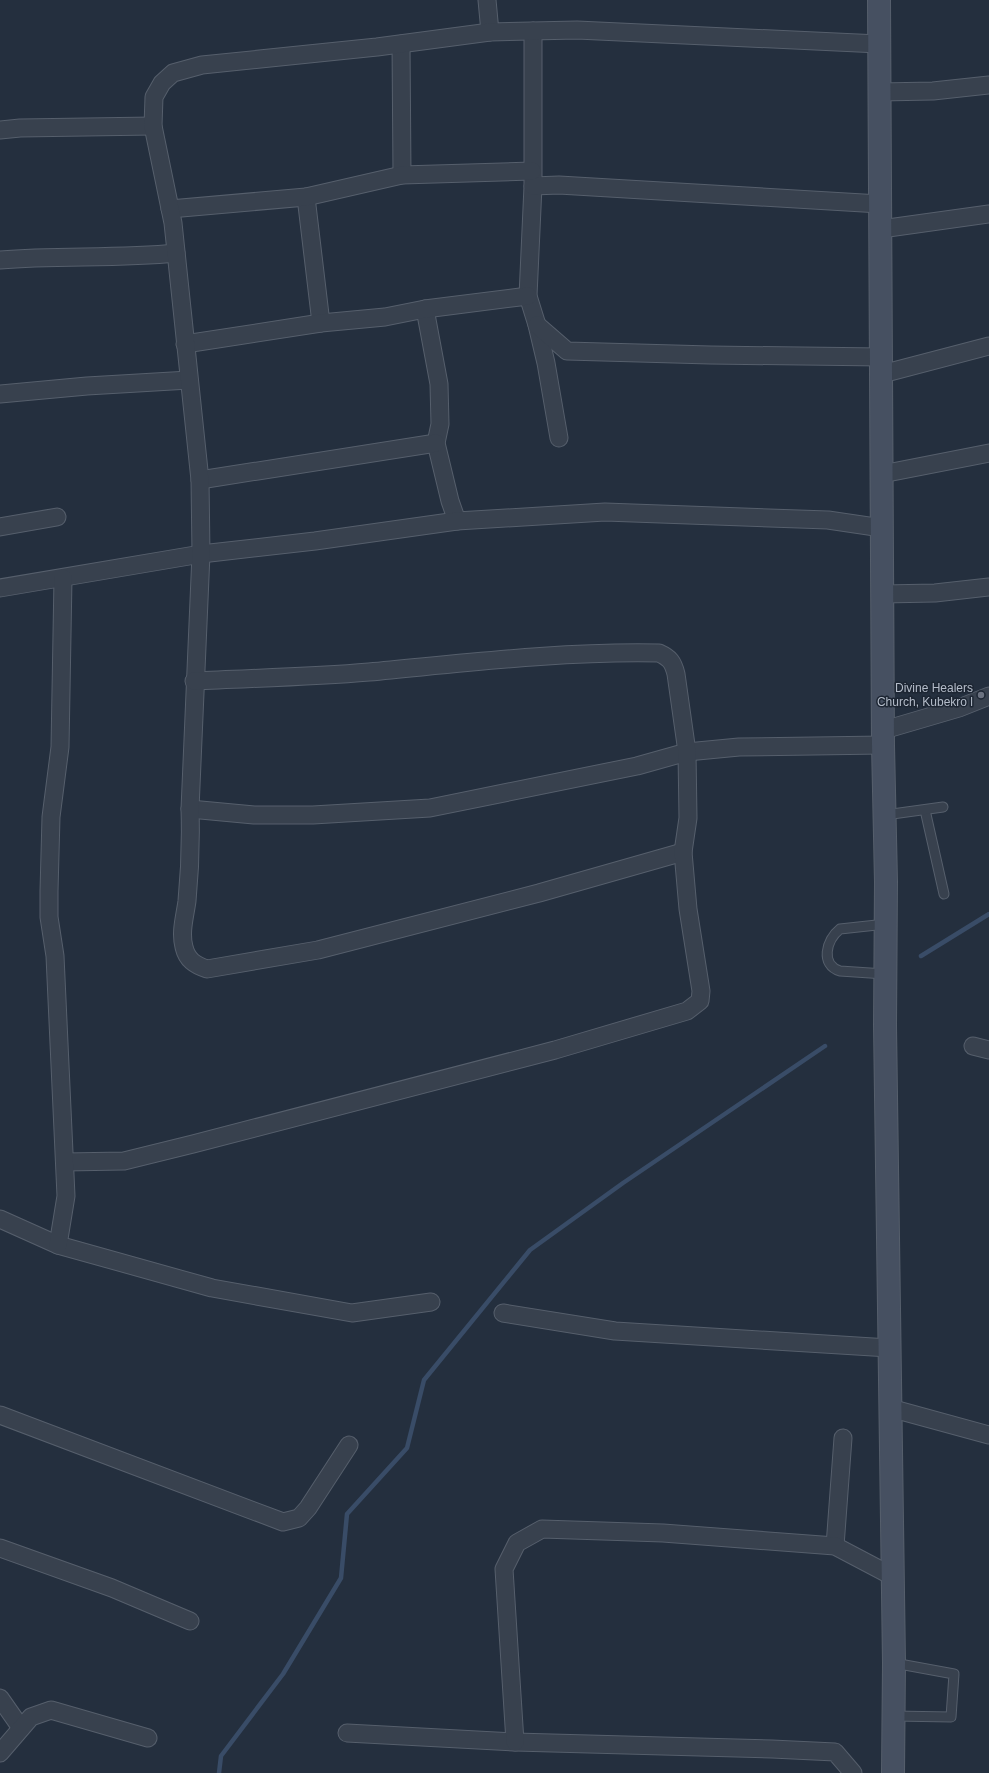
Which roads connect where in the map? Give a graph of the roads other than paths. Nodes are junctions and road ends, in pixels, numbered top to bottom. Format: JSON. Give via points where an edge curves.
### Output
{"nodes":[{"id":1,"x":487,"y":0,"type":"edge"},
{"id":2,"x":879,"y":0,"type":"edge"},
{"id":3,"x":533,"y":31,"type":"junction"},
{"id":4,"x":490,"y":32,"type":"junction"},
{"id":5,"x":401,"y":44,"type":"junction"},
{"id":6,"x":879,"y":44,"type":"junction"},
{"id":7,"x":989,"y":85,"type":"edge"},
{"id":8,"x":880,"y":92,"type":"junction"},
{"id":9,"x":153,"y":126,"type":"junction"},
{"id":10,"x":0,"y":130,"type":"edge"},
{"id":11,"x":402,"y":175,"type":"junction"},
{"id":12,"x":532,"y":179,"type":"junction"},
{"id":13,"x":306,"y":197,"type":"junction"},
{"id":14,"x":880,"y":204,"type":"junction"},
{"id":15,"x":170,"y":209,"type":"junction"},
{"id":16,"x":989,"y":214,"type":"edge"},
{"id":17,"x":881,"y":229,"type":"junction"},
{"id":18,"x":176,"y":253,"type":"junction"},
{"id":19,"x":0,"y":260,"type":"edge"},
{"id":20,"x":528,"y":296,"type":"junction"},
{"id":21,"x":425,"y":309,"type":"junction"},
{"id":22,"x":321,"y":323,"type":"junction"},
{"id":23,"x":537,"y":325,"type":"junction"},
{"id":24,"x":185,"y":344,"type":"junction"},
{"id":25,"x":989,"y":346,"type":"edge"},
{"id":26,"x":567,"y":351,"type":"junction"},
{"id":27,"x":546,"y":363,"type":"junction"},
{"id":28,"x":882,"y":365,"type":"junction"},
{"id":29,"x":189,"y":380,"type":"junction"},
{"id":30,"x":0,"y":394,"type":"edge"},
{"id":31,"x":559,"y":438,"type":"dead end"},
{"id":32,"x":436,"y":443,"type":"junction"},
{"id":33,"x":989,"y":453,"type":"edge"},
{"id":34,"x":882,"y":474,"type":"junction"},
{"id":35,"x":200,"y":480,"type":"junction"},
{"id":36,"x":57,"y":517,"type":"dead end"},
{"id":37,"x":457,"y":521,"type":"junction"},
{"id":38,"x":0,"y":527,"type":"edge"},
{"id":39,"x":882,"y":528,"type":"junction"},
{"id":40,"x":201,"y":554,"type":"junction"},
{"id":41,"x":63,"y":578,"type":"junction"},
{"id":42,"x":989,"y":587,"type":"edge"},
{"id":43,"x":0,"y":588,"type":"edge"},
{"id":44,"x":883,"y":594,"type":"junction"},
{"id":45,"x":194,"y":681,"type":"junction"},
{"id":46,"x":989,"y":696,"type":"edge"},
{"id":47,"x":884,"y":738,"type":"junction"},
{"id":48,"x":687,"y":752,"type":"junction"},
{"id":49,"x":943,"y":807,"type":"dead end"},
{"id":50,"x":190,"y":809,"type":"junction"},
{"id":51,"x":925,"y":810,"type":"junction"},
{"id":52,"x":885,"y":815,"type":"junction"},
{"id":53,"x":682,"y":852,"type":"junction"},
{"id":54,"x":944,"y":894,"type":"dead end"},
{"id":55,"x":886,"y":924,"type":"junction"},
{"id":56,"x":885,"y":974,"type":"junction"},
{"id":57,"x":65,"y":1162,"type":"junction"},
{"id":58,"x":0,"y":1220,"type":"edge"},
{"id":59,"x":58,"y":1245,"type":"junction"},
{"id":60,"x":431,"y":1302,"type":"dead end"},
{"id":61,"x":503,"y":1313,"type":"dead end"},
{"id":62,"x":889,"y":1348,"type":"junction"},
{"id":63,"x":890,"y":1408,"type":"junction"},
{"id":64,"x":0,"y":1415,"type":"edge"},
{"id":65,"x":989,"y":1435,"type":"edge"},
{"id":66,"x":843,"y":1438,"type":"dead end"},
{"id":67,"x":350,"y":1446,"type":"dead end"},
{"id":68,"x":835,"y":1546,"type":"junction"},
{"id":69,"x":0,"y":1548,"type":"edge"},
{"id":70,"x":892,"y":1576,"type":"junction"},
{"id":71,"x":190,"y":1620,"type":"dead end"},
{"id":72,"x":894,"y":1663,"type":"junction"},
{"id":73,"x":0,"y":1698,"type":"edge"},
{"id":74,"x":894,"y":1716,"type":"junction"},
{"id":75,"x":21,"y":1728,"type":"junction"},
{"id":76,"x":347,"y":1733,"type":"dead end"},
{"id":77,"x":148,"y":1738,"type":"dead end"},
{"id":78,"x":515,"y":1742,"type":"junction"},
{"id":79,"x":0,"y":1753,"type":"edge"},
{"id":80,"x":853,"y":1773,"type":"edge"},
{"id":81,"x":893,"y":1773,"type":"edge"}],
"edges":[{"from":1,"to":4,"type":"street"},
{"from":2,"to":6,"type":"main road"},
{"from":3,"to":4,"type":"street"},
{"from":3,"to":6,"type":"street","via":[[578,30]]},
{"from":3,"to":12,"type":"street"},
{"from":4,"to":5,"type":"street"},
{"from":5,"to":9,"type":"street","via":[[202,65],[173,73],[162,83],[154,97]]},
{"from":5,"to":11,"type":"street"},
{"from":6,"to":8,"type":"main road"},
{"from":7,"to":8,"type":"street","via":[[933,92]]},
{"from":8,"to":14,"type":"main road"},
{"from":9,"to":10,"type":"street"},
{"from":9,"to":15,"type":"street"},
{"from":11,"to":12,"type":"street"},
{"from":11,"to":13,"type":"street"},
{"from":12,"to":14,"type":"street","via":[[558,185]]},
{"from":12,"to":20,"type":"street"},
{"from":13,"to":15,"type":"street"},
{"from":13,"to":22,"type":"street"},
{"from":14,"to":17,"type":"main road"},
{"from":15,"to":18,"type":"street"},
{"from":16,"to":17,"type":"street"},
{"from":17,"to":28,"type":"main road"},
{"from":18,"to":19,"type":"street"},
{"from":18,"to":24,"type":"street"},
{"from":20,"to":21,"type":"street"},
{"from":20,"to":23,"type":"street"},
{"from":21,"to":22,"type":"street","via":[[385,317]]},
{"from":21,"to":32,"type":"street","via":[[439,384],[440,424]]},
{"from":22,"to":24,"type":"street"},
{"from":23,"to":26,"type":"street"},
{"from":23,"to":27,"type":"street"},
{"from":24,"to":29,"type":"street"},
{"from":25,"to":28,"type":"street"},
{"from":26,"to":27,"type":"street"},
{"from":26,"to":28,"type":"street"},
{"from":27,"to":31,"type":"street"},
{"from":28,"to":34,"type":"main road"},
{"from":29,"to":30,"type":"street"},
{"from":29,"to":35,"type":"street"},
{"from":32,"to":35,"type":"street"},
{"from":32,"to":37,"type":"street"},
{"from":33,"to":34,"type":"street"},
{"from":34,"to":39,"type":"main road"},
{"from":35,"to":40,"type":"street"},
{"from":36,"to":38,"type":"street"},
{"from":37,"to":39,"type":"street","via":[[605,512],[828,520]]},
{"from":37,"to":40,"type":"street"},
{"from":39,"to":44,"type":"main road"},
{"from":40,"to":41,"type":"street"},
{"from":40,"to":45,"type":"street"},
{"from":41,"to":43,"type":"street"},
{"from":41,"to":57,"type":"street","via":[[60,747],[51,817],[49,910],[55,956]]},
{"from":42,"to":44,"type":"street","via":[[934,593]]},
{"from":44,"to":47,"type":"main road"},
{"from":45,"to":48,"type":"street","via":[[367,672],[543,656],[615,652],[659,653],[673,661]]},
{"from":45,"to":50,"type":"street"},
{"from":46,"to":47,"type":"street"},
{"from":47,"to":48,"type":"street"},
{"from":47,"to":52,"type":"main road"},
{"from":48,"to":50,"type":"street","via":[[636,766],[430,808],[313,815],[254,815]]},
{"from":48,"to":53,"type":"street","via":[[688,818]]},
{"from":49,"to":51,"type":"lane"},
{"from":50,"to":53,"type":"street","via":[[192,843],[182,928],[184,947],[190,960],[197,966],[207,969],[318,950],[539,894]]},
{"from":51,"to":52,"type":"lane"},
{"from":51,"to":54,"type":"lane"},
{"from":52,"to":55,"type":"main road"},
{"from":53,"to":57,"type":"street","via":[[701,991],[700,1001],[687,1011],[555,1050],[124,1161]]},
{"from":55,"to":56,"type":"main road"},
{"from":55,"to":56,"type":"lane","via":[[840,929],[830,941],[827,952],[828,961],[834,969]]},
{"from":56,"to":62,"type":"main road"},
{"from":57,"to":59,"type":"street","via":[[66,1196]]},
{"from":58,"to":59,"type":"street"},
{"from":59,"to":60,"type":"street","via":[[212,1288],[352,1313]]},
{"from":61,"to":62,"type":"street","via":[[615,1331]]},
{"from":62,"to":63,"type":"main road"},
{"from":63,"to":65,"type":"street"},
{"from":63,"to":70,"type":"main road"},
{"from":64,"to":67,"type":"street","via":[[283,1522],[299,1518],[308,1508]]},
{"from":66,"to":68,"type":"street"},
{"from":68,"to":70,"type":"street"},
{"from":68,"to":78,"type":"street","via":[[663,1532],[542,1530],[517,1543],[504,1570]]},
{"from":69,"to":71,"type":"street","via":[[112,1588]]},
{"from":70,"to":72,"type":"main road"},
{"from":72,"to":74,"type":"main road"},
{"from":72,"to":74,"type":"lane","via":[[954,1674],[951,1717]]},
{"from":73,"to":75,"type":"street"},
{"from":74,"to":81,"type":"main road"},
{"from":75,"to":77,"type":"street","via":[[31,1717],[51,1710]]},
{"from":75,"to":79,"type":"street"},
{"from":76,"to":78,"type":"street"},
{"from":78,"to":80,"type":"street","via":[[834,1752]]}]}
